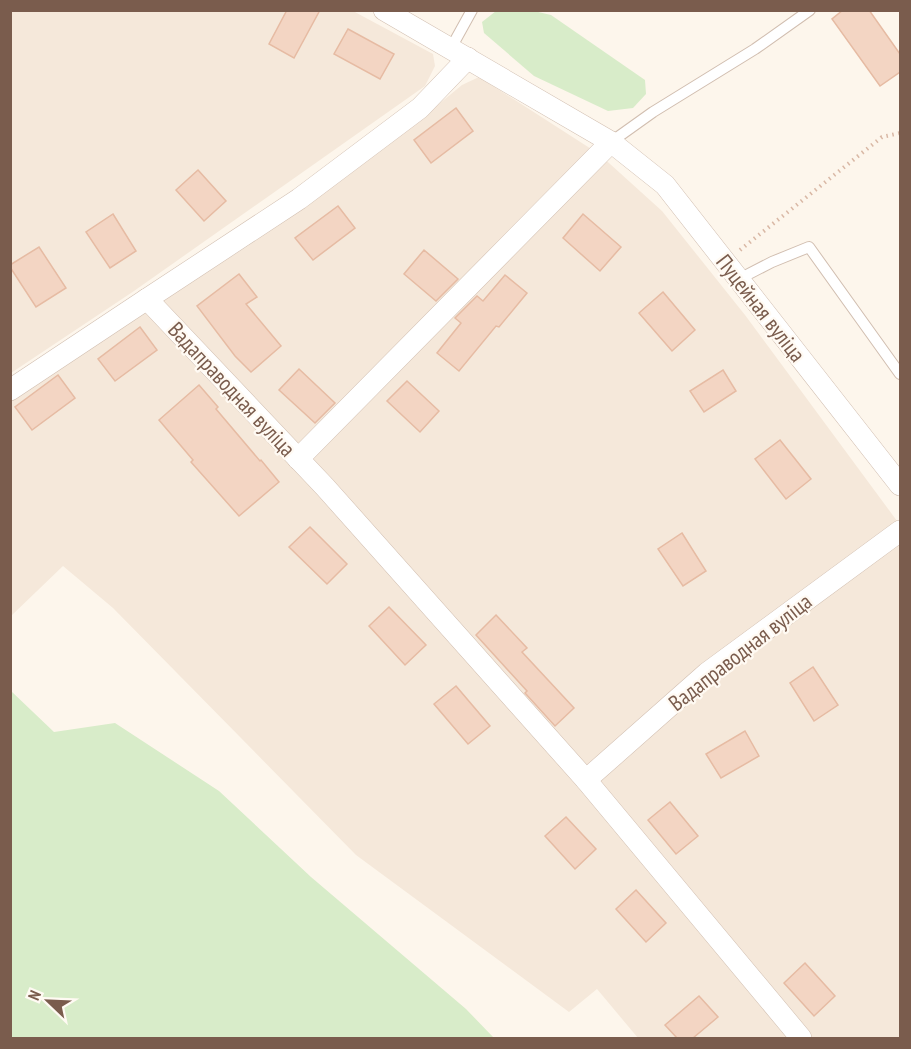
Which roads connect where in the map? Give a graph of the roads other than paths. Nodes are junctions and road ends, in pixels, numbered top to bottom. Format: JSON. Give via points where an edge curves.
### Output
{"nodes":[{"id":1,"x":384,"y":10,"type":"edge"},
{"id":2,"x":472,"y":10,"type":"edge"},
{"id":3,"x":810,"y":10,"type":"edge"},
{"id":4,"x":460,"y":53,"type":"junction"},
{"id":5,"x":611,"y":142,"type":"junction"},
{"id":6,"x":739,"y":279,"type":"junction"},
{"id":7,"x":147,"y":299,"type":"junction"},
{"id":8,"x":900,"y":374,"type":"edge"},
{"id":9,"x":10,"y":390,"type":"edge"},
{"id":10,"x":298,"y":459,"type":"junction"},
{"id":11,"x":900,"y":485,"type":"edge"},
{"id":12,"x":900,"y":531,"type":"edge"},
{"id":13,"x":586,"y":780,"type":"junction"},
{"id":14,"x":801,"y":1038,"type":"edge"}],
"edges":[{"from":1,"to":4,"type":"street","name":"Пуцейная вуліца"},
{"from":2,"to":4,"type":"lane"},
{"from":3,"to":5,"type":"lane"},
{"from":4,"to":5,"type":"street","name":"Пуцейная вуліца"},
{"from":4,"to":7,"type":"street","via":[[420,108],[299,199]]},
{"from":5,"to":6,"type":"street","name":"Пуцейная вуліца","via":[[665,185]]},
{"from":5,"to":10,"type":"street"},
{"from":6,"to":8,"type":"lane","via":[[809,248]]},
{"from":6,"to":11,"type":"street","name":"Пуцейная вуліца"},
{"from":7,"to":9,"type":"street"},
{"from":7,"to":10,"type":"street","name":"Вадаправодная вуліца"},
{"from":10,"to":13,"type":"street","name":"Вадаправодная вуліца"},
{"from":12,"to":13,"type":"street","name":"Вадаправодная вуліца","via":[[707,673]]},
{"from":13,"to":14,"type":"street","name":"Вадаправодная вуліца"}]}
